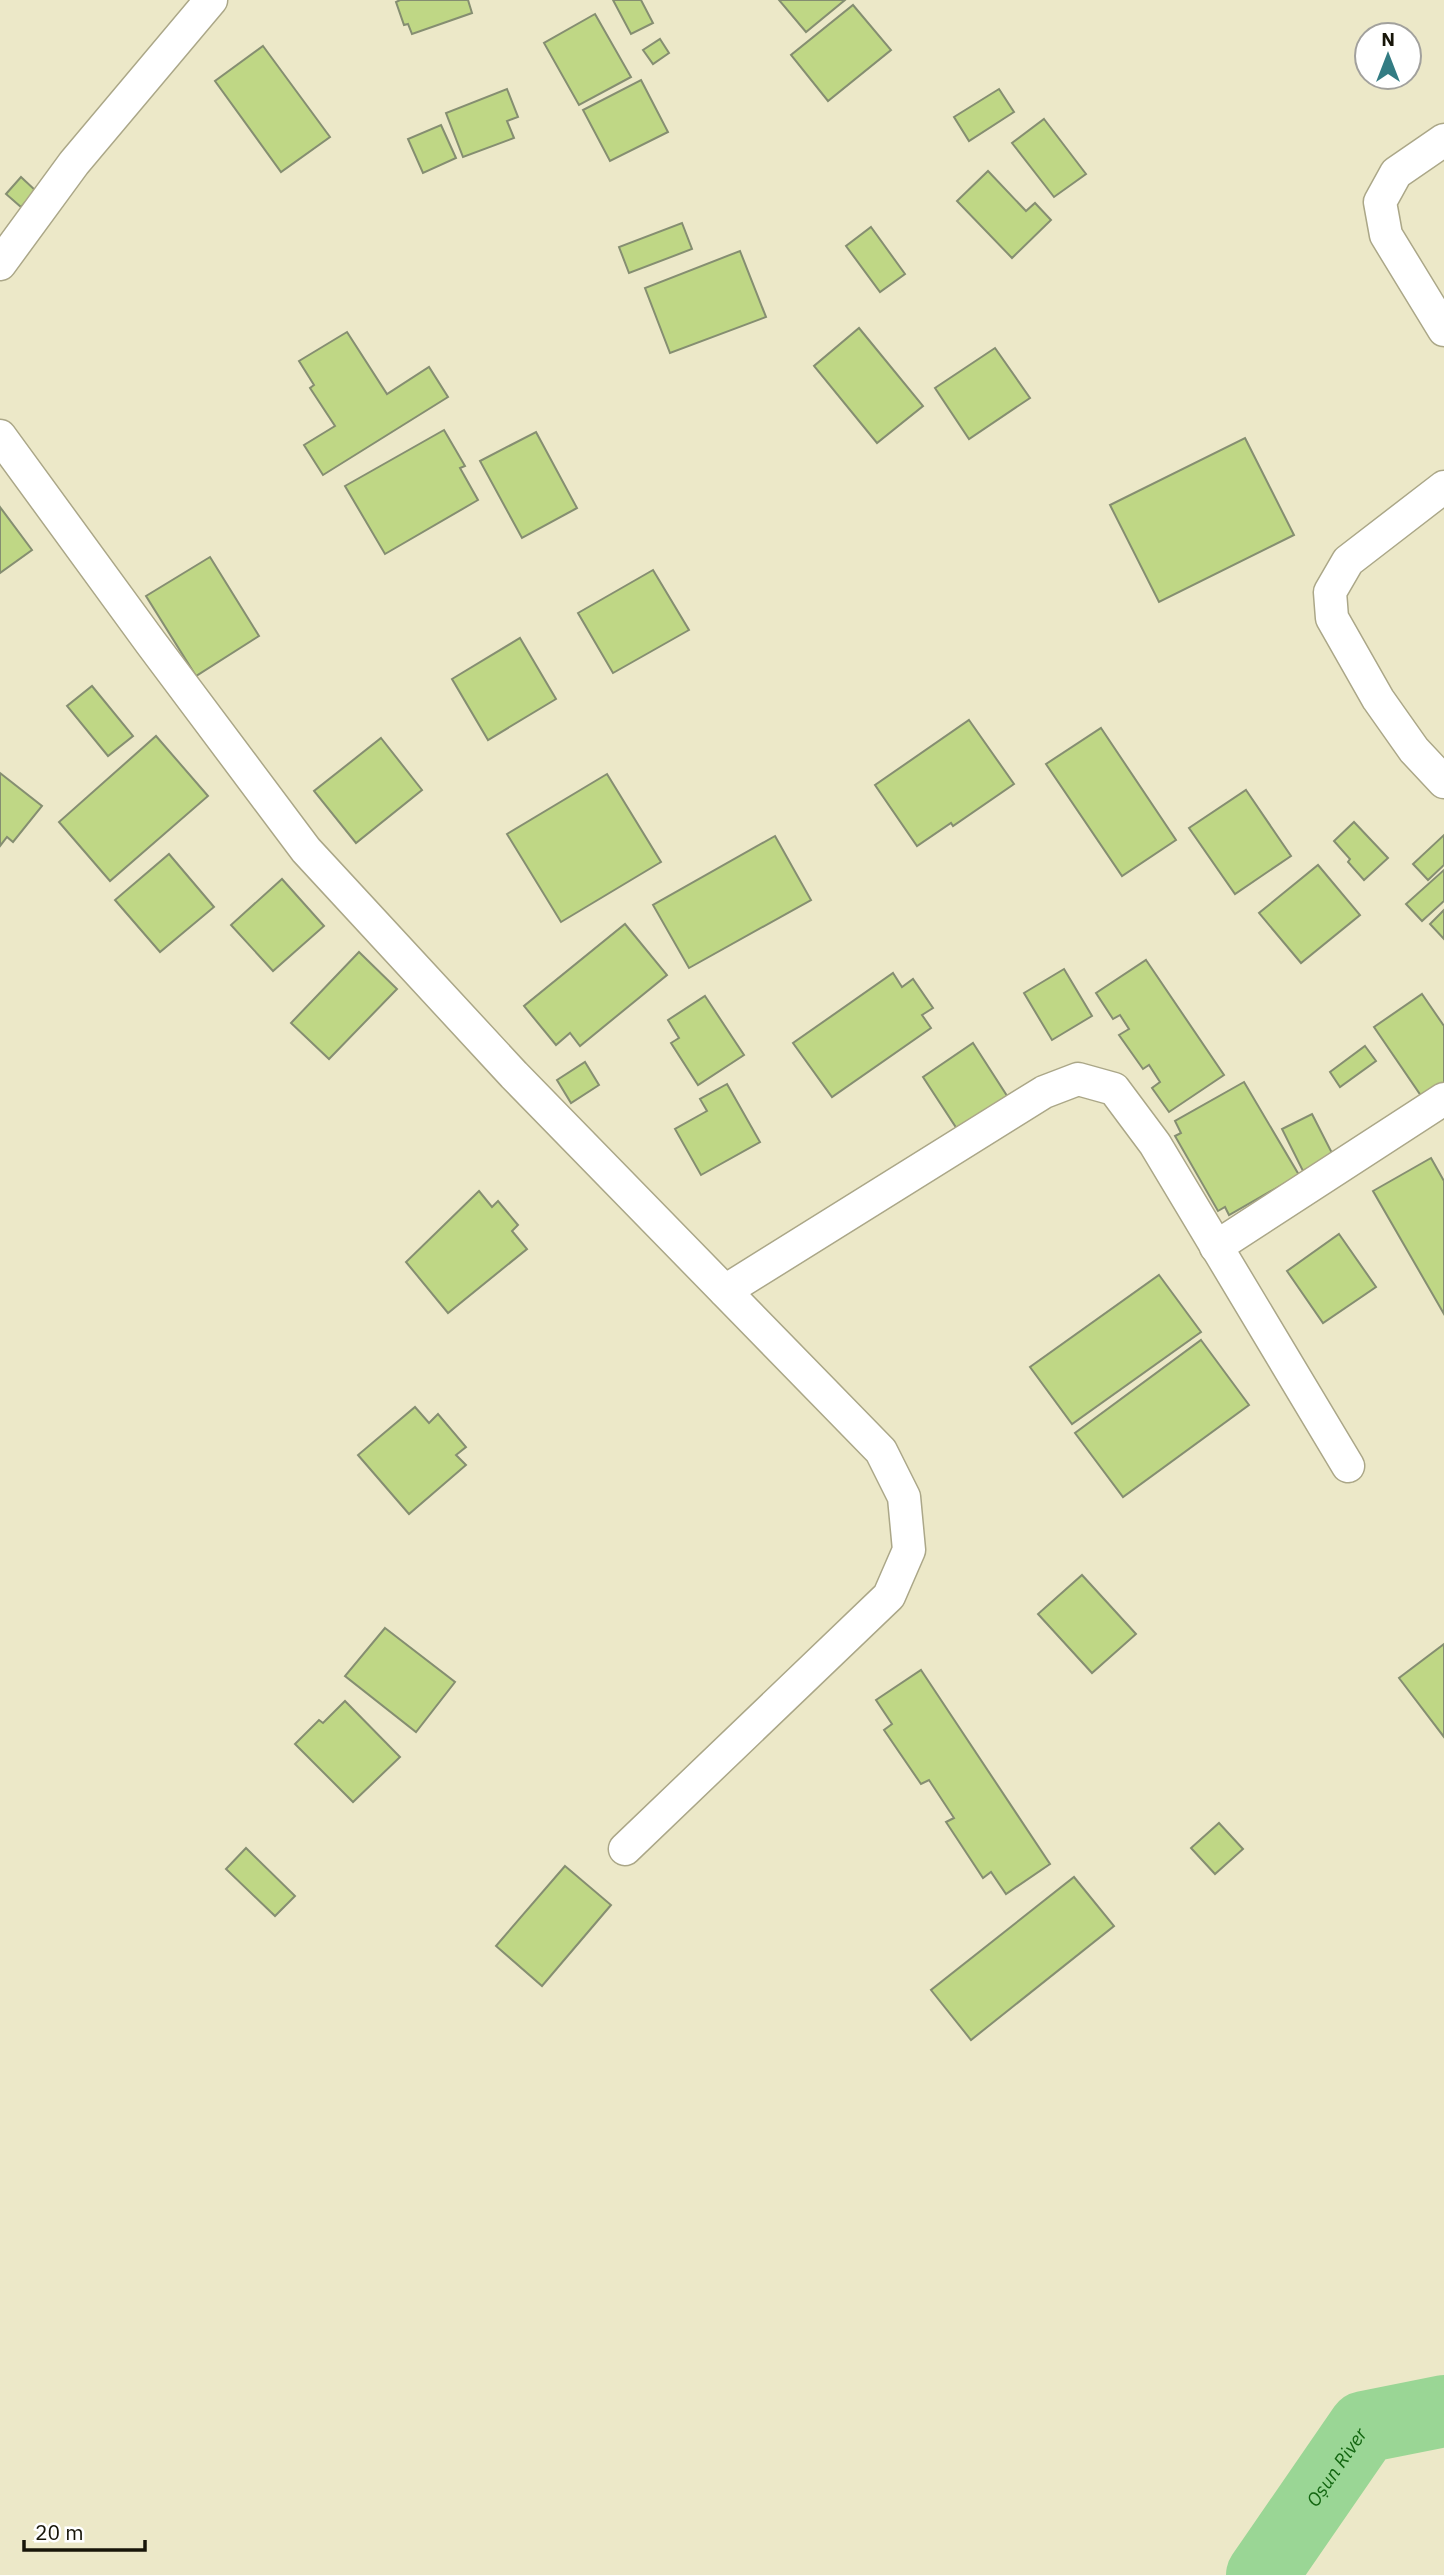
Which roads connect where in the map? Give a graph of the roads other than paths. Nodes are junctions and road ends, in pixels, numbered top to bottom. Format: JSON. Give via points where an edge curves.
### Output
{"nodes":[{"id":1,"x":210,"y":0,"type":"edge"},
{"id":2,"x":1444,"y":140,"type":"edge"},
{"id":3,"x":0,"y":264,"type":"edge"},
{"id":4,"x":1444,"y":330,"type":"edge"},
{"id":5,"x":0,"y":436,"type":"edge"},
{"id":6,"x":1444,"y":487,"type":"edge"},
{"id":7,"x":1444,"y":782,"type":"edge"},
{"id":8,"x":1444,"y":1099,"type":"edge"},
{"id":9,"x":1216,"y":1247,"type":"junction"},
{"id":10,"x":725,"y":1291,"type":"junction"},
{"id":11,"x":1348,"y":1466,"type":"dead end"},
{"id":12,"x":625,"y":1849,"type":"dead end"}],
"edges":[{"from":1,"to":3,"type":"street","via":[[74,163]]},
{"from":2,"to":4,"type":"street","via":[[1396,173],[1380,202],[1386,235]]},
{"from":5,"to":10,"type":"street","via":[[306,850],[514,1075]]},
{"from":6,"to":7,"type":"street","via":[[1348,561],[1330,592],[1332,618],[1378,699],[1414,750]]},
{"from":8,"to":9,"type":"street"},
{"from":9,"to":10,"type":"street","via":[[1155,1144],[1114,1089],[1078,1079],[1044,1092]]},
{"from":9,"to":11,"type":"street"},
{"from":10,"to":12,"type":"street","via":[[881,1451],[904,1497],[909,1550],[889,1596]]}]}
